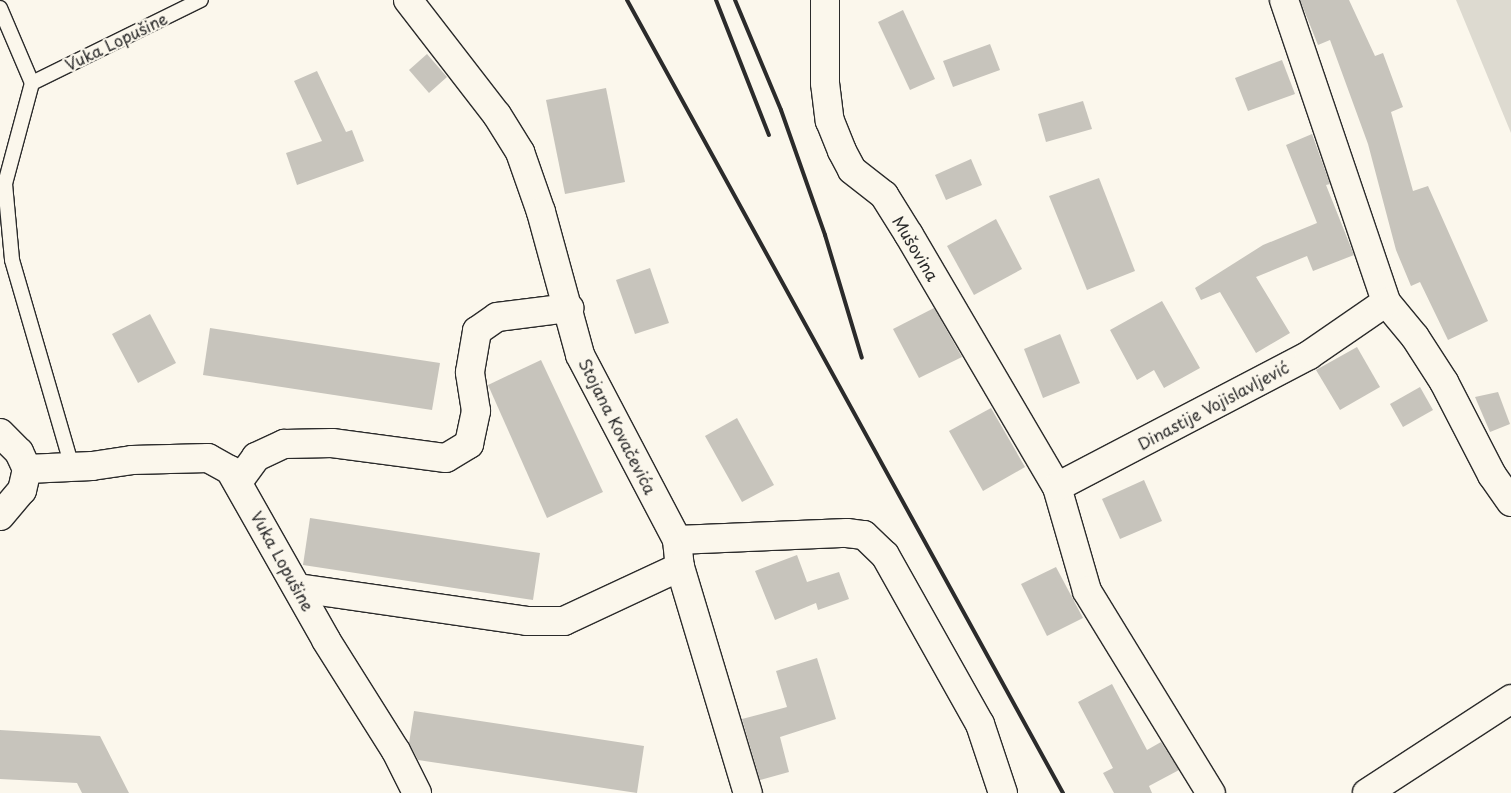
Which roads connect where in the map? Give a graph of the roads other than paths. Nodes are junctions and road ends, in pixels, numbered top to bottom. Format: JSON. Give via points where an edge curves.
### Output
{"nodes":[{"id":1,"x":201,"y":0,"type":"edge"},
{"id":2,"x":408,"y":0,"type":"edge"},
{"id":3,"x":825,"y":0,"type":"edge"},
{"id":4,"x":1284,"y":0,"type":"edge"},
{"id":5,"x":0,"y":8,"type":"edge"},
{"id":6,"x":32,"y":83,"type":"junction"},
{"id":7,"x":1386,"y":302,"type":"junction"},
{"id":8,"x":569,"y":308,"type":"junction"},
{"id":9,"x":0,"y":434,"type":"edge"},
{"id":10,"x":72,"y":466,"type":"junction"},
{"id":11,"x":27,"y":469,"type":"junction"},
{"id":12,"x":238,"y":482,"type":"junction"},
{"id":13,"x":1057,"y":487,"type":"junction"},
{"id":14,"x":1511,"y":502,"type":"edge"},
{"id":15,"x":0,"y":516,"type":"edge"},
{"id":16,"x":676,"y":540,"type":"junction"},
{"id":17,"x":680,"y":567,"type":"junction"},
{"id":18,"x":298,"y":588,"type":"junction"},
{"id":19,"x":1511,"y":699,"type":"edge"},
{"id":20,"x":416,"y":793,"type":"edge"},
{"id":21,"x":748,"y":793,"type":"edge"},
{"id":22,"x":1003,"y":793,"type":"edge"},
{"id":23,"x":1211,"y":793,"type":"edge"},
{"id":24,"x":1367,"y":793,"type":"edge"}],
"edges":[{"from":1,"to":6,"type":"lane","name":"Vuka Lopušine"},
{"from":2,"to":8,"type":"street","name":"Stojana Kovačevića","via":[[497,115],[520,152]]},
{"from":3,"to":13,"type":"street","name":"Mušovina","via":[[830,121],[842,151],[852,170],[884,195]]},
{"from":4,"to":7,"type":"street"},
{"from":5,"to":6,"type":"lane"},
{"from":6,"to":10,"type":"lane","via":[[4,184],[12,260]]},
{"from":7,"to":13,"type":"street","name":"Dinastije Vojislavljević","via":[[1309,355]]},
{"from":7,"to":14,"type":"street","via":[[1416,338],[1444,382],[1492,475]]},
{"from":8,"to":12,"type":"street","via":[[497,317],[477,331],[470,372],[476,412],[469,444],[446,458],[332,443],[284,444],[256,457]]},
{"from":8,"to":16,"type":"street","name":"Stojana Kovačevića","via":[[580,355]]},
{"from":9,"to":11,"type":"street","via":[[19,452]]},
{"from":10,"to":11,"type":"street","name":"Vuka Lopušine"},
{"from":10,"to":12,"type":"street","name":"Vuka Lopušine","via":[[208,458],[230,470]]},
{"from":11,"to":15,"type":"street","via":[[22,490]]},
{"from":12,"to":18,"type":"street","name":"Vuka Lopušine"},
{"from":13,"to":23,"type":"street","via":[[1087,591]]},
{"from":16,"to":17,"type":"street","name":"Stojana Kovačevića"},
{"from":16,"to":22,"type":"street","via":[[864,535],[885,555],[980,724]]},
{"from":17,"to":18,"type":"street","via":[[564,621],[527,621]]},
{"from":17,"to":21,"type":"street","name":"Stojana Kovačevića"},
{"from":18,"to":20,"type":"street","name":"Vuka Lopušine","via":[[326,640],[396,752]]},
{"from":19,"to":24,"type":"street"}]}
